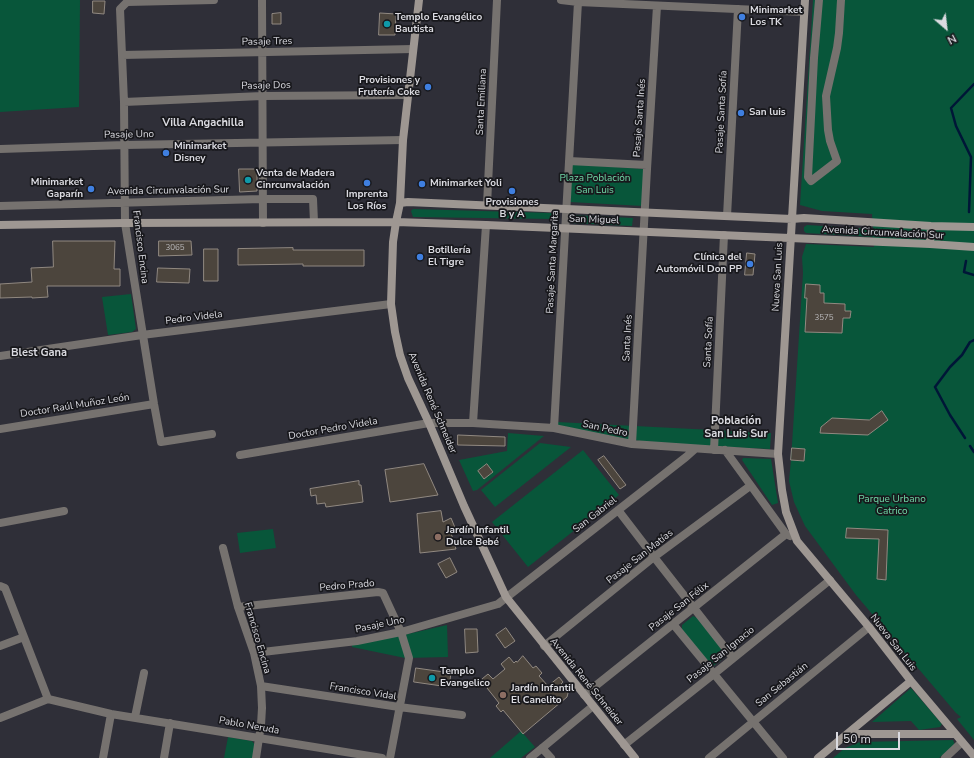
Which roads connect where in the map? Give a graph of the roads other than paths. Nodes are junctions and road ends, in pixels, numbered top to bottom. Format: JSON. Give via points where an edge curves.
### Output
{"nodes":[{"id":1,"x":214,"y":0,"type":"edge"},
{"id":2,"x":262,"y":0,"type":"edge"},
{"id":3,"x":419,"y":0,"type":"edge"},
{"id":4,"x":496,"y":0,"type":"edge"},
{"id":5,"x":561,"y":0,"type":"edge"},
{"id":6,"x":805,"y":0,"type":"edge"},
{"id":7,"x":819,"y":0,"type":"edge"},
{"id":8,"x":841,"y":0,"type":"edge"},
{"id":9,"x":578,"y":2,"type":"junction"},
{"id":10,"x":662,"y":4,"type":"edge"},
{"id":11,"x":738,"y":9,"type":"junction"},
{"id":12,"x":804,"y":12,"type":"junction"},
{"id":13,"x":413,"y":49,"type":"junction"},
{"id":14,"x":262,"y":52,"type":"junction"},
{"id":15,"x":122,"y":55,"type":"junction"},
{"id":16,"x":408,"y":94,"type":"junction"},
{"id":17,"x":262,"y":96,"type":"junction"},
{"id":18,"x":124,"y":102,"type":"junction"},
{"id":19,"x":403,"y":140,"type":"junction"},
{"id":20,"x":262,"y":142,"type":"junction"},
{"id":21,"x":125,"y":145,"type":"junction"},
{"id":22,"x":0,"y":149,"type":"edge"},
{"id":23,"x":570,"y":161,"type":"junction"},
{"id":24,"x":647,"y":165,"type":"junction"},
{"id":25,"x":262,"y":199,"type":"junction"},
{"id":26,"x":125,"y":202,"type":"junction"},
{"id":27,"x":400,"y":203,"type":"junction"},
{"id":28,"x":0,"y":206,"type":"edge"},
{"id":29,"x":488,"y":206,"type":"junction"},
{"id":30,"x":567,"y":209,"type":"junction"},
{"id":31,"x":645,"y":212,"type":"junction"},
{"id":32,"x":727,"y":216,"type":"junction"},
{"id":33,"x":792,"y":219,"type":"junction"},
{"id":34,"x":314,"y":222,"type":"junction"},
{"id":35,"x":396,"y":222,"type":"junction"},
{"id":36,"x":125,"y":223,"type":"junction"},
{"id":37,"x":263,"y":223,"type":"junction"},
{"id":38,"x":0,"y":225,"type":"edge"},
{"id":39,"x":486,"y":225,"type":"junction"},
{"id":40,"x":931,"y":226,"type":"junction"},
{"id":41,"x":974,"y":227,"type":"edge"},
{"id":42,"x":565,"y":229,"type":"junction"},
{"id":43,"x":644,"y":232,"type":"junction"},
{"id":44,"x":724,"y":235,"type":"junction"},
{"id":45,"x":791,"y":238,"type":"junction"},
{"id":46,"x":930,"y":244,"type":"junction"},
{"id":47,"x":974,"y":247,"type":"edge"},
{"id":48,"x":391,"y":304,"type":"junction"},
{"id":49,"x":142,"y":335,"type":"junction"},
{"id":50,"x":0,"y":356,"type":"edge"},
{"id":51,"x":154,"y":404,"type":"junction"},
{"id":52,"x":429,"y":423,"type":"junction"},
{"id":53,"x":473,"y":423,"type":"junction"},
{"id":54,"x":554,"y":428,"type":"junction"},
{"id":55,"x":0,"y":429,"type":"edge"},
{"id":56,"x":212,"y":434,"type":"dead end"},
{"id":57,"x":632,"y":444,"type":"junction"},
{"id":58,"x":695,"y":448,"type":"junction"},
{"id":59,"x":714,"y":450,"type":"junction"},
{"id":60,"x":725,"y":450,"type":"junction"},
{"id":61,"x":778,"y":454,"type":"junction"},
{"id":62,"x":240,"y":455,"type":"dead end"},
{"id":63,"x":750,"y":486,"type":"junction"},
{"id":64,"x":618,"y":510,"type":"junction"},
{"id":65,"x":64,"y":511,"type":"dead end"},
{"id":66,"x":0,"y":523,"type":"edge"},
{"id":67,"x":786,"y":534,"type":"junction"},
{"id":68,"x":797,"y":541,"type":"junction"},
{"id":69,"x":223,"y":548,"type":"dead end"},
{"id":70,"x":654,"y":557,"type":"junction"},
{"id":71,"x":830,"y":580,"type":"junction"},
{"id":72,"x":3,"y":587,"type":"edge"},
{"id":73,"x":506,"y":597,"type":"junction"},
{"id":74,"x":238,"y":607,"type":"junction"},
{"id":75,"x":694,"y":608,"type":"junction"},
{"id":76,"x":672,"y":624,"type":"junction"},
{"id":77,"x":869,"y":627,"type":"junction"},
{"id":78,"x":401,"y":632,"type":"junction"},
{"id":79,"x":24,"y":637,"type":"junction"},
{"id":80,"x":0,"y":646,"type":"edge"},
{"id":81,"x":544,"y":646,"type":"junction"},
{"id":82,"x":254,"y":653,"type":"junction"},
{"id":83,"x":733,"y":658,"type":"junction"},
{"id":84,"x":144,"y":673,"type":"dead end"},
{"id":85,"x":714,"y":674,"type":"junction"},
{"id":86,"x":911,"y":681,"type":"junction"},
{"id":87,"x":260,"y":686,"type":"junction"},
{"id":88,"x":584,"y":695,"type":"junction"},
{"id":89,"x":48,"y":699,"type":"junction"},
{"id":90,"x":593,"y":706,"type":"junction"},
{"id":91,"x":399,"y":707,"type":"junction"},
{"id":92,"x":111,"y":714,"type":"junction"},
{"id":93,"x":462,"y":715,"type":"dead end"},
{"id":94,"x":135,"y":717,"type":"junction"},
{"id":95,"x":0,"y":718,"type":"edge"},
{"id":96,"x":753,"y":722,"type":"junction"},
{"id":97,"x":170,"y":723,"type":"junction"},
{"id":98,"x":848,"y":734,"type":"junction"},
{"id":99,"x":955,"y":734,"type":"junction"},
{"id":100,"x":259,"y":738,"type":"junction"},
{"id":101,"x":962,"y":742,"type":"junction"},
{"id":102,"x":624,"y":745,"type":"junction"},
{"id":103,"x":542,"y":748,"type":"junction"},
{"id":104,"x":974,"y":756,"type":"edge"},
{"id":105,"x":103,"y":758,"type":"edge"},
{"id":106,"x":164,"y":758,"type":"edge"},
{"id":107,"x":256,"y":758,"type":"edge"},
{"id":108,"x":382,"y":758,"type":"edge"},
{"id":109,"x":390,"y":758,"type":"edge"},
{"id":110,"x":530,"y":758,"type":"edge"},
{"id":111,"x":551,"y":758,"type":"edge"},
{"id":112,"x":635,"y":758,"type":"edge"},
{"id":113,"x":709,"y":758,"type":"edge"},
{"id":114,"x":783,"y":758,"type":"edge"},
{"id":115,"x":818,"y":758,"type":"edge"},
{"id":116,"x":945,"y":758,"type":"edge"}],
"edges":[{"from":1,"to":15,"type":"street","name":"Francisco Encina","via":[[126,2],[120,9]]},
{"from":2,"to":14,"type":"street"},
{"from":3,"to":13,"type":"main road","name":"Avenida René Schneider"},
{"from":4,"to":29,"type":"street","name":"Santa Emiliana"},
{"from":5,"to":9,"type":"street"},
{"from":6,"to":12,"type":"main road"},
{"from":7,"to":8,"type":"street","via":[[808,177],[811,181],[837,161],[828,130],[826,96],[838,40]]},
{"from":9,"to":10,"type":"street"},
{"from":9,"to":23,"type":"street","name":"Pasaje Santa Margarita"},
{"from":10,"to":11,"type":"street"},
{"from":10,"to":24,"type":"street","name":"Pasaje Santa Inés"},
{"from":11,"to":12,"type":"street"},
{"from":11,"to":32,"type":"street","name":"Pasaje Santa Sofía"},
{"from":12,"to":33,"type":"main road","name":"Nueva San Luis"},
{"from":13,"to":14,"type":"street","name":"Pasaje Tres"},
{"from":13,"to":16,"type":"main road","name":"Avenida René Schneider"},
{"from":14,"to":15,"type":"street","name":"Pasaje Tres"},
{"from":14,"to":17,"type":"street"},
{"from":15,"to":18,"type":"street","name":"Francisco Encina"},
{"from":16,"to":17,"type":"street","name":"Pasaje Dos"},
{"from":16,"to":19,"type":"main road","name":"Avenida René Schneider"},
{"from":17,"to":18,"type":"street","name":"Pasaje Dos"},
{"from":17,"to":20,"type":"street"},
{"from":18,"to":21,"type":"street","name":"Francisco Encina"},
{"from":19,"to":20,"type":"street","name":"Pasaje Uno"},
{"from":19,"to":27,"type":"main road","name":"Avenida René Schneider"},
{"from":20,"to":21,"type":"street","name":"Pasaje Uno"},
{"from":20,"to":25,"type":"street"},
{"from":21,"to":22,"type":"street","name":"Pasaje Uno"},
{"from":21,"to":26,"type":"street","name":"Francisco Encina"},
{"from":23,"to":24,"type":"street"},
{"from":23,"to":30,"type":"street","name":"Pasaje Santa Margarita"},
{"from":24,"to":31,"type":"street","name":"Pasaje Santa Inés"},
{"from":25,"to":26,"type":"street","name":"Avenida Circunvalación Sur"},
{"from":25,"to":34,"type":"street","name":"Avenida Circunvalación Sur","via":[[314,199]]},
{"from":25,"to":37,"type":"street"},
{"from":26,"to":28,"type":"street","name":"Avenida Circunvalación Sur"},
{"from":26,"to":36,"type":"street","name":"Francisco Encina"},
{"from":27,"to":29,"type":"main road","name":"San Miguel"},
{"from":27,"to":35,"type":"main road","name":"Avenida René Schneider"},
{"from":29,"to":30,"type":"main road","name":"San Miguel"},
{"from":30,"to":31,"type":"main road","name":"San Miguel"},
{"from":30,"to":42,"type":"street","name":"Pasaje Santa Margarita"},
{"from":31,"to":32,"type":"main road","name":"San Miguel"},
{"from":31,"to":43,"type":"street","name":"Pasaje Santa Inés"},
{"from":32,"to":33,"type":"main road","name":"San Miguel"},
{"from":33,"to":40,"type":"main road","name":"Avenida Circunvalación Sur"},
{"from":33,"to":45,"type":"main road","name":"Nueva San Luis"},
{"from":34,"to":35,"type":"main road"},
{"from":34,"to":37,"type":"main road"},
{"from":35,"to":39,"type":"main road","name":"San Miguel"},
{"from":35,"to":48,"type":"main road","name":"Avenida René Schneider"},
{"from":36,"to":37,"type":"main road"},
{"from":36,"to":38,"type":"main road"},
{"from":36,"to":49,"type":"street","name":"Francisco Encina"},
{"from":39,"to":42,"type":"main road","name":"San Miguel"},
{"from":39,"to":53,"type":"street"},
{"from":40,"to":41,"type":"main road","name":"Avenida Circunvalación Sur"},
{"from":40,"to":46,"type":"main road"},
{"from":42,"to":43,"type":"main road","name":"San Miguel"},
{"from":42,"to":54,"type":"street","name":"Pasaje Santa Margarita"},
{"from":43,"to":44,"type":"main road","name":"San Miguel"},
{"from":43,"to":57,"type":"street","name":"Santa Inés"},
{"from":44,"to":45,"type":"main road","name":"San Miguel"},
{"from":44,"to":59,"type":"street","name":"Santa Sofía"},
{"from":45,"to":46,"type":"main road","name":"Avenida Circunvalación Sur"},
{"from":45,"to":61,"type":"main road","name":"Nueva San Luis"},
{"from":46,"to":47,"type":"main road","name":"Avenida Circunvalación Sur"},
{"from":48,"to":49,"type":"street","name":"Pedro Videla"},
{"from":48,"to":52,"type":"main road","name":"Avenida René Schneider","via":[[400,355]]},
{"from":49,"to":50,"type":"street","name":"Pedro Videla"},
{"from":49,"to":51,"type":"street","name":"Francisco Encina"},
{"from":51,"to":55,"type":"street","name":"Doctor Raúl Muñoz León"},
{"from":51,"to":56,"type":"street","name":"Francisco Encina","via":[[161,442]]},
{"from":52,"to":53,"type":"street","name":"San Pedro"},
{"from":52,"to":62,"type":"street","name":"Doctor Pedro Videla"},
{"from":52,"to":73,"type":"main road","name":"Avenida René Schneider"},
{"from":53,"to":54,"type":"street","name":"San Pedro"},
{"from":54,"to":57,"type":"street","name":"San Pedro"},
{"from":57,"to":58,"type":"street","name":"San Pedro"},
{"from":58,"to":59,"type":"street","name":"San Pedro"},
{"from":58,"to":64,"type":"street","name":"San Gabriel"},
{"from":59,"to":60,"type":"street","name":"San Pedro"},
{"from":60,"to":61,"type":"street","name":"San Pedro"},
{"from":60,"to":63,"type":"street","name":"Nueva San Luis"},
{"from":61,"to":68,"type":"main road","name":"Nueva San Luis","via":[[786,512]]},
{"from":63,"to":67,"type":"street","name":"Nueva San Luis"},
{"from":63,"to":70,"type":"street","name":"Pasaje San Matías"},
{"from":64,"to":70,"type":"street"},
{"from":64,"to":73,"type":"street","name":"San Gabriel"},
{"from":65,"to":66,"type":"street"},
{"from":67,"to":68,"type":"street","name":"Nueva San Luis"},
{"from":67,"to":75,"type":"street","name":"Pasaje San Félix"},
{"from":68,"to":71,"type":"main road","name":"Nueva San Luis"},
{"from":69,"to":74,"type":"street","name":"Francisco Encina"},
{"from":70,"to":75,"type":"street"},
{"from":70,"to":81,"type":"street","name":"Pasaje San Matías"},
{"from":71,"to":77,"type":"main road","name":"Nueva San Luis"},
{"from":71,"to":83,"type":"street","name":"Pasaje San Ignacio"},
{"from":72,"to":79,"type":"street"},
{"from":73,"to":78,"type":"street","name":"Pasaje Uno","via":[[498,604]]},
{"from":73,"to":81,"type":"main road","name":"Avenida René Schneider"},
{"from":74,"to":78,"type":"street","name":"Pedro Prado","via":[[378,592],[382,593]]},
{"from":74,"to":82,"type":"street","name":"Francisco Encina"},
{"from":75,"to":76,"type":"street","name":"Pasaje San Félix"},
{"from":75,"to":83,"type":"street"},
{"from":76,"to":85,"type":"street"},
{"from":76,"to":88,"type":"street","name":"Pasaje San Félix"},
{"from":77,"to":86,"type":"main road","name":"Nueva San Luis"},
{"from":77,"to":96,"type":"street","name":"San Sebastián"},
{"from":78,"to":82,"type":"street","name":"Pasaje Uno","via":[[357,641]]},
{"from":78,"to":91,"type":"street","name":"Pedro Prado","via":[[409,658]]},
{"from":79,"to":80,"type":"street"},
{"from":79,"to":89,"type":"street"},
{"from":81,"to":88,"type":"main road","name":"Avenida René Schneider"},
{"from":82,"to":87,"type":"street","name":"Francisco Encina"},
{"from":83,"to":85,"type":"street","name":"Pasaje San Ignacio"},
{"from":84,"to":94,"type":"street"},
{"from":85,"to":96,"type":"street"},
{"from":85,"to":102,"type":"street","name":"Pasaje San Ignacio"},
{"from":86,"to":98,"type":"main road"},
{"from":86,"to":99,"type":"main road","name":"Nueva San Luis"},
{"from":87,"to":91,"type":"street","name":"Francisco Vidal"},
{"from":87,"to":100,"type":"street","name":"Francisco Encina","via":[[262,708]]},
{"from":88,"to":90,"type":"main road","name":"Avenida René Schneider"},
{"from":89,"to":92,"type":"street","name":"Pablo Neruda"},
{"from":89,"to":95,"type":"street"},
{"from":90,"to":102,"type":"main road","name":"Avenida René Schneider"},
{"from":90,"to":103,"type":"street"},
{"from":91,"to":93,"type":"street","name":"Francisco Vidal"},
{"from":91,"to":109,"type":"street","name":"Pedro Prado"},
{"from":92,"to":94,"type":"street","name":"Pablo Neruda"},
{"from":92,"to":105,"type":"street"},
{"from":94,"to":97,"type":"street","name":"Pablo Neruda"},
{"from":96,"to":113,"type":"street","name":"San Sebastián"},
{"from":96,"to":114,"type":"street"},
{"from":97,"to":100,"type":"street","name":"Pablo Neruda"},
{"from":97,"to":106,"type":"street"},
{"from":98,"to":99,"type":"main road"},
{"from":98,"to":115,"type":"main road"},
{"from":99,"to":101,"type":"main road","name":"Nueva San Luis"},
{"from":100,"to":107,"type":"street","name":"Francisco Encina"},
{"from":100,"to":108,"type":"street","name":"Pablo Neruda"},
{"from":101,"to":104,"type":"main road","name":"Nueva San Luis"},
{"from":101,"to":116,"type":"street"},
{"from":102,"to":112,"type":"main road","name":"Avenida René Schneider"},
{"from":103,"to":110,"type":"street"},
{"from":103,"to":111,"type":"street"}]}
